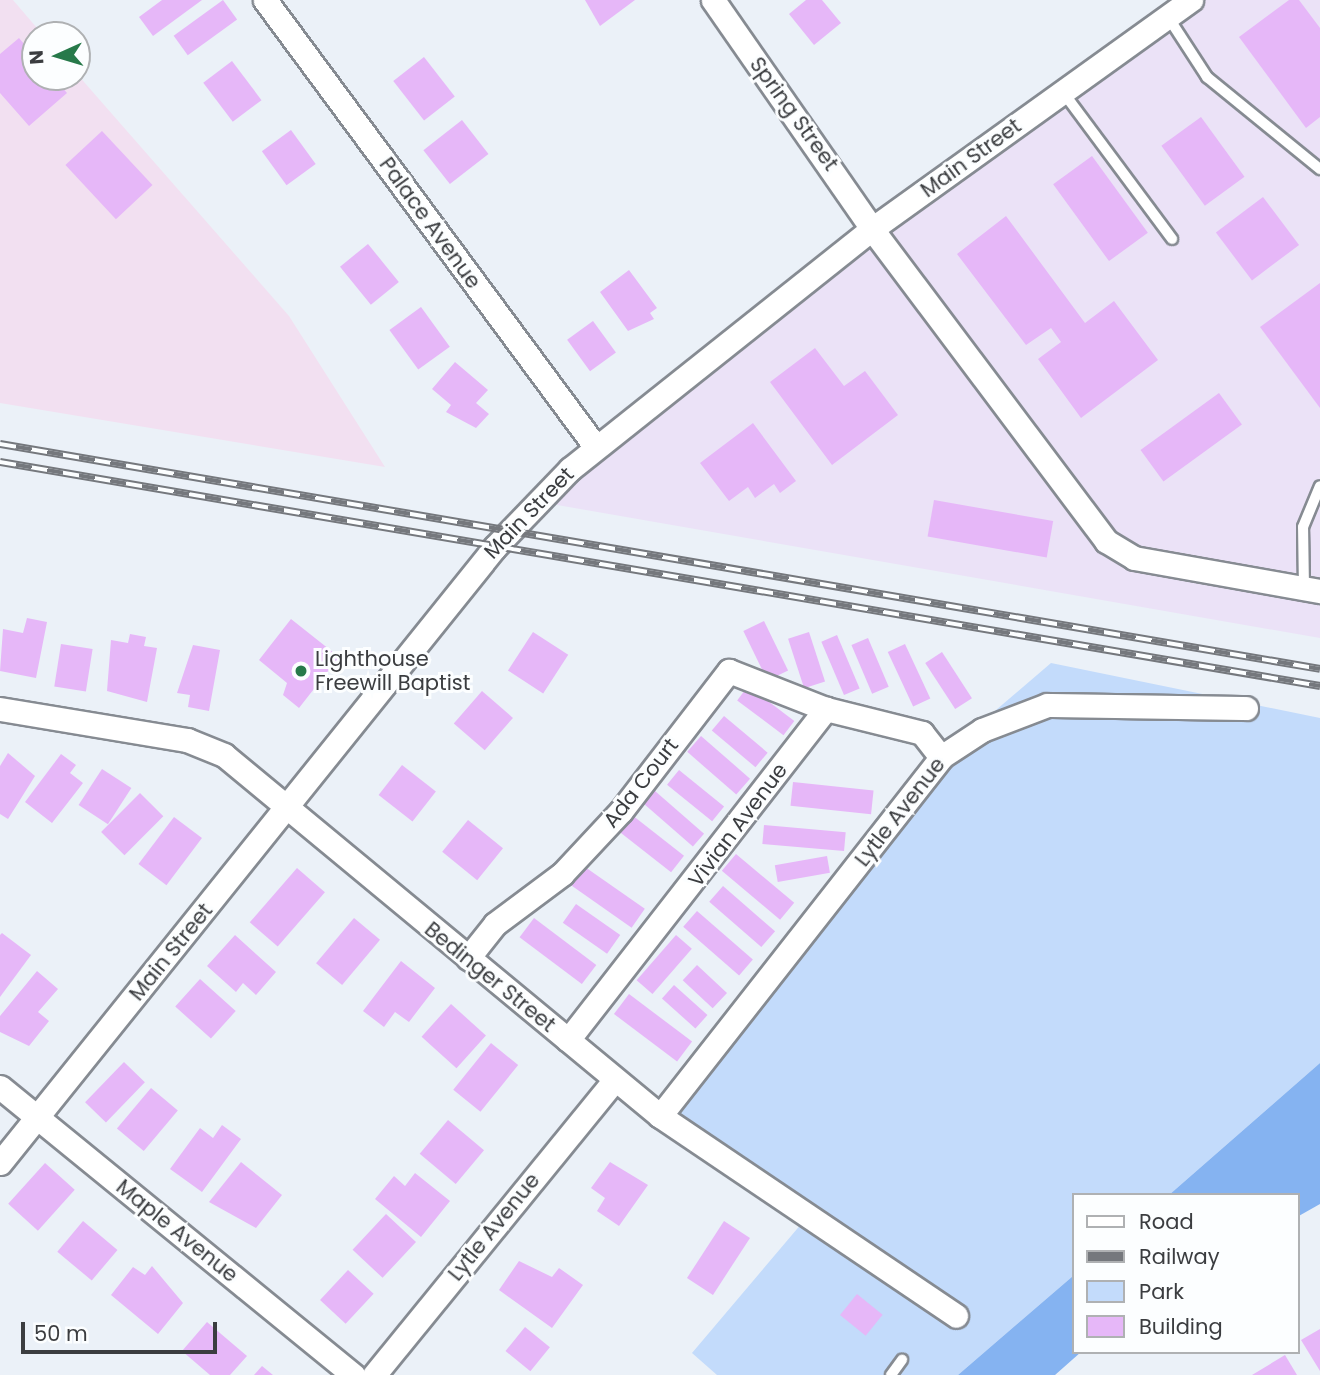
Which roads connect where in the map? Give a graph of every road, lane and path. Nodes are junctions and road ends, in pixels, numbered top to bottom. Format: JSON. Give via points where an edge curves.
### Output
{"nodes":[{"id":1,"x":265,"y":0,"type":"edge"},
{"id":2,"x":713,"y":0,"type":"edge"},
{"id":3,"x":1191,"y":0,"type":"edge"},
{"id":4,"x":1161,"y":8,"type":"edge"},
{"id":5,"x":1063,"y":92,"type":"junction"},
{"id":6,"x":1320,"y":169,"type":"edge"},
{"id":7,"x":872,"y":229,"type":"junction"},
{"id":8,"x":1172,"y":239,"type":"dead end"},
{"id":9,"x":595,"y":446,"type":"junction"},
{"id":10,"x":1320,"y":486,"type":"edge"},
{"id":11,"x":1312,"y":589,"type":"edge"},
{"id":12,"x":1246,"y":708,"type":"dead end"},
{"id":13,"x":0,"y":709,"type":"edge"},
{"id":14,"x":827,"y":709,"type":"junction"},
{"id":15,"x":941,"y":757,"type":"junction"},
{"id":16,"x":287,"y":810,"type":"junction"},
{"id":17,"x":468,"y":958,"type":"junction"},
{"id":18,"x":568,"y":1040,"type":"junction"},
{"id":19,"x":615,"y":1080,"type":"junction"},
{"id":20,"x":0,"y":1087,"type":"edge"},
{"id":21,"x":660,"y":1116,"type":"junction"},
{"id":22,"x":37,"y":1118,"type":"junction"},
{"id":23,"x":0,"y":1163,"type":"edge"},
{"id":24,"x":956,"y":1316,"type":"dead end"},
{"id":25,"x":902,"y":1360,"type":"dead end"},
{"id":26,"x":353,"y":1375,"type":"edge"},
{"id":27,"x":374,"y":1375,"type":"edge"},
{"id":28,"x":891,"y":1375,"type":"edge"}],
"edges":[{"from":1,"to":9,"type":"street","name":"Palace Avenue"},
{"from":2,"to":7,"type":"street","name":"Spring Street"},
{"from":3,"to":4,"type":"street","name":"Main Street"},
{"from":4,"to":5,"type":"street","name":"Main Street"},
{"from":4,"to":6,"type":"lane","via":[[1207,77]]},
{"from":5,"to":7,"type":"street","name":"Main Street"},
{"from":5,"to":8,"type":"lane"},
{"from":7,"to":9,"type":"street","name":"Main Street"},
{"from":7,"to":11,"type":"street","via":[[1106,541],[1134,558]]},
{"from":9,"to":16,"type":"street","name":"Main Street","via":[[495,547]]},
{"from":10,"to":11,"type":"lane","via":[[1303,527]]},
{"from":12,"to":15,"type":"street","name":"Lytle Avenue","via":[[1047,705],[982,730]]},
{"from":13,"to":16,"type":"street","name":"Bedinger Street","via":[[187,740],[224,755]]},
{"from":14,"to":15,"type":"street","via":[[922,733]]},
{"from":14,"to":17,"type":"street","name":"Ada Court","via":[[729,671],[621,811],[562,874],[495,924]]},
{"from":14,"to":18,"type":"street","name":"Vivian Avenue"},
{"from":15,"to":21,"type":"street","name":"Lytle Avenue"},
{"from":16,"to":17,"type":"street","name":"Bedinger Street"},
{"from":16,"to":22,"type":"street","name":"Main Street"},
{"from":17,"to":18,"type":"street","name":"Bedinger Street"},
{"from":18,"to":19,"type":"street","name":"Bedinger Street"},
{"from":19,"to":21,"type":"street","name":"Bedinger Street"},
{"from":19,"to":27,"type":"street","name":"Lytle Avenue"},
{"from":20,"to":22,"type":"street","name":"Maple Avenue"},
{"from":21,"to":24,"type":"street","name":"Bedinger Street"},
{"from":22,"to":23,"type":"street","name":"Main Street"},
{"from":22,"to":26,"type":"street","name":"Maple Avenue"},
{"from":25,"to":28,"type":"lane"}]}
